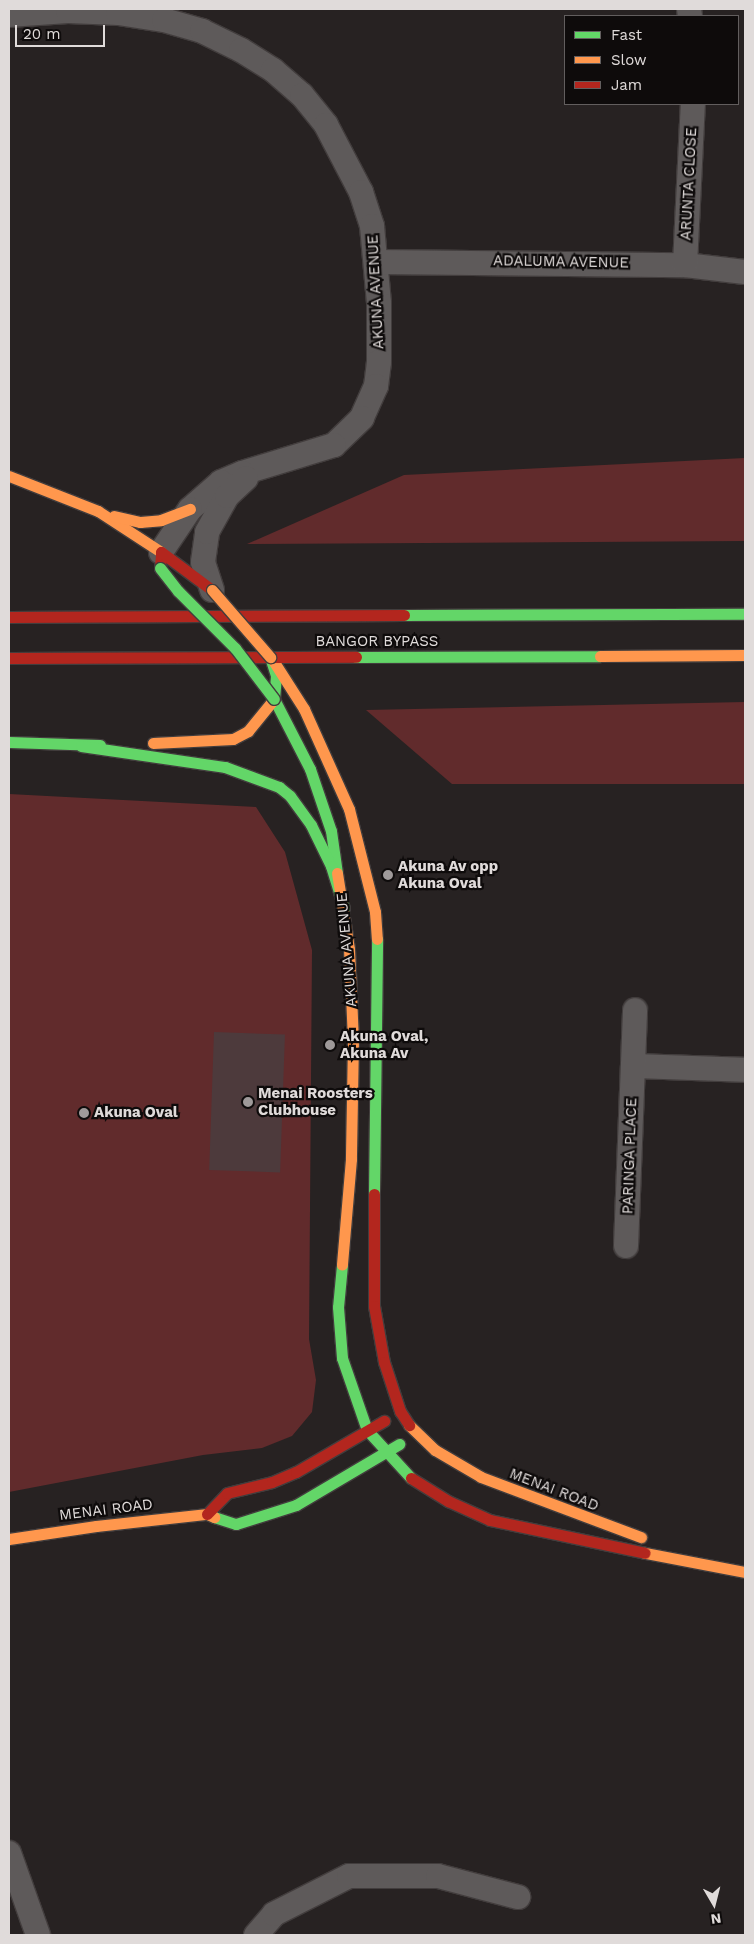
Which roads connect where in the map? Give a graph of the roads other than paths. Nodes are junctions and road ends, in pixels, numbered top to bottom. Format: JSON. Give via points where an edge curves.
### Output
{"nodes":[{"id":1,"x":9,"y":15,"type":"edge"},
{"id":2,"x":693,"y":105,"type":"edge"},
{"id":3,"x":377,"y":262,"type":"junction"},
{"id":4,"x":685,"y":265,"type":"junction"},
{"id":5,"x":745,"y":272,"type":"edge"},
{"id":6,"x":274,"y":463,"type":"junction"},
{"id":7,"x":9,"y":476,"type":"edge"},
{"id":8,"x":190,"y":509,"type":"junction"},
{"id":9,"x":98,"y":511,"type":"junction"},
{"id":10,"x":161,"y":560,"type":"junction"},
{"id":11,"x":194,"y":565,"type":"junction"},
{"id":12,"x":212,"y":590,"type":"joint"},
{"id":13,"x":745,"y":614,"type":"edge"},
{"id":14,"x":9,"y":617,"type":"edge"},
{"id":15,"x":745,"y":655,"type":"edge"},
{"id":16,"x":270,"y":657,"type":"junction"},
{"id":17,"x":9,"y":658,"type":"edge"},
{"id":18,"x":274,"y":704,"type":"junction"},
{"id":19,"x":9,"y":742,"type":"edge"},
{"id":20,"x":81,"y":746,"type":"junction"},
{"id":21,"x":344,"y":908,"type":"junction"},
{"id":22,"x":635,"y":1010,"type":"dead end"},
{"id":23,"x":633,"y":1066,"type":"junction"},
{"id":24,"x":745,"y":1070,"type":"edge"},
{"id":25,"x":626,"y":1246,"type":"dead end"},
{"id":26,"x":400,"y":1411,"type":"junction"},
{"id":27,"x":367,"y":1430,"type":"junction"},
{"id":28,"x":415,"y":1434,"type":"junction"},
{"id":29,"x":385,"y":1453,"type":"junction"},
{"id":30,"x":207,"y":1514,"type":"junction"},
{"id":31,"x":9,"y":1539,"type":"edge"},
{"id":32,"x":725,"y":1567,"type":"junction"},
{"id":33,"x":745,"y":1572,"type":"edge"},
{"id":34,"x":9,"y":1853,"type":"edge"},
{"id":35,"x":518,"y":1897,"type":"dead end"},
{"id":36,"x":38,"y":1935,"type":"edge"},
{"id":37,"x":256,"y":1935,"type":"edge"}],
"edges":[{"from":1,"to":3,"type":"street","name":"AKUNA AVENUE","via":[[76,11],[164,20],[202,32],[274,70],[302,95],[326,125],[346,160],[372,226]]},
{"from":2,"to":4,"type":"street","name":"ARUNTA CLOSE"},
{"from":3,"to":4,"type":"street","name":"ADALUMA AVENUE"},
{"from":3,"to":6,"type":"street","name":"AKUNA AVENUE","via":[[379,362],[376,386],[368,409],[355,428],[334,445]]},
{"from":4,"to":5,"type":"street","name":"ADALUMA AVENUE"},
{"from":6,"to":8,"type":"street","name":"AKUNA AVENUE","via":[[221,482]]},
{"from":6,"to":11,"type":"street","name":"AKUNA AVENUE","via":[[246,479],[227,496],[207,532]]},
{"from":7,"to":9,"type":"main road"},
{"from":8,"to":9,"type":"main road","via":[[161,520],[140,522]]},
{"from":8,"to":10,"type":"street","name":"AKUNA AVENUE"},
{"from":9,"to":10,"type":"main road"},
{"from":10,"to":11,"type":"main road"},
{"from":10,"to":18,"type":"main road","name":"AKUNA AVENUE","bridge":true,"via":[[235,648]]},
{"from":11,"to":12,"type":"street","name":"AKUNA AVENUE"},
{"from":12,"to":16,"type":"main road","name":"AKUNA AVENUE","bridge":true},
{"from":13,"to":14,"type":"main road","name":"BANGOR BYPASS"},
{"from":15,"to":17,"type":"main road","name":"BANGOR BYPASS"},
{"from":16,"to":18,"type":"main road","via":[[276,676]]},
{"from":16,"to":26,"type":"main road","name":"AKUNA AVENUE","via":[[304,709],[349,808],[375,912],[378,951],[374,1011],[374,1306],[384,1362]]},
{"from":18,"to":20,"type":"main road","via":[[248,731],[222,741]]},
{"from":18,"to":21,"type":"main road","name":"AKUNA AVENUE","via":[[321,799],[337,859]]},
{"from":19,"to":20,"type":"main road"},
{"from":20,"to":21,"type":"main road","via":[[225,767],[279,787],[311,824],[331,866]]},
{"from":21,"to":27,"type":"main road","name":"AKUNA AVENUE","via":[[352,993],[353,1096],[338,1307],[342,1358]]},
{"from":22,"to":23,"type":"street","name":"PARINGA PLACE"},
{"from":23,"to":24,"type":"street"},
{"from":23,"to":25,"type":"street","name":"PARINGA PLACE"},
{"from":26,"to":27,"type":"main road"},
{"from":26,"to":28,"type":"main road","name":"AKUNA AVENUE"},
{"from":27,"to":29,"type":"main road","name":"AKUNA AVENUE"},
{"from":27,"to":30,"type":"main road","via":[[272,1482],[227,1493]]},
{"from":28,"to":29,"type":"main road","name":"MENAI ROAD"},
{"from":28,"to":32,"type":"main road","name":"MENAI ROAD","via":[[456,1464],[488,1481]]},
{"from":29,"to":30,"type":"main road","name":"MENAI ROAD","via":[[296,1505],[268,1515],[236,1524]]},
{"from":29,"to":32,"type":"main road","name":"MENAI ROAD","via":[[425,1488],[490,1520],[541,1533]]},
{"from":30,"to":31,"type":"main road","name":"MENAI ROAD"},
{"from":32,"to":33,"type":"main road","name":"MENAI ROAD"},
{"from":34,"to":36,"type":"street"},
{"from":35,"to":37,"type":"street","via":[[438,1876],[349,1876],[274,1914]]}]}
